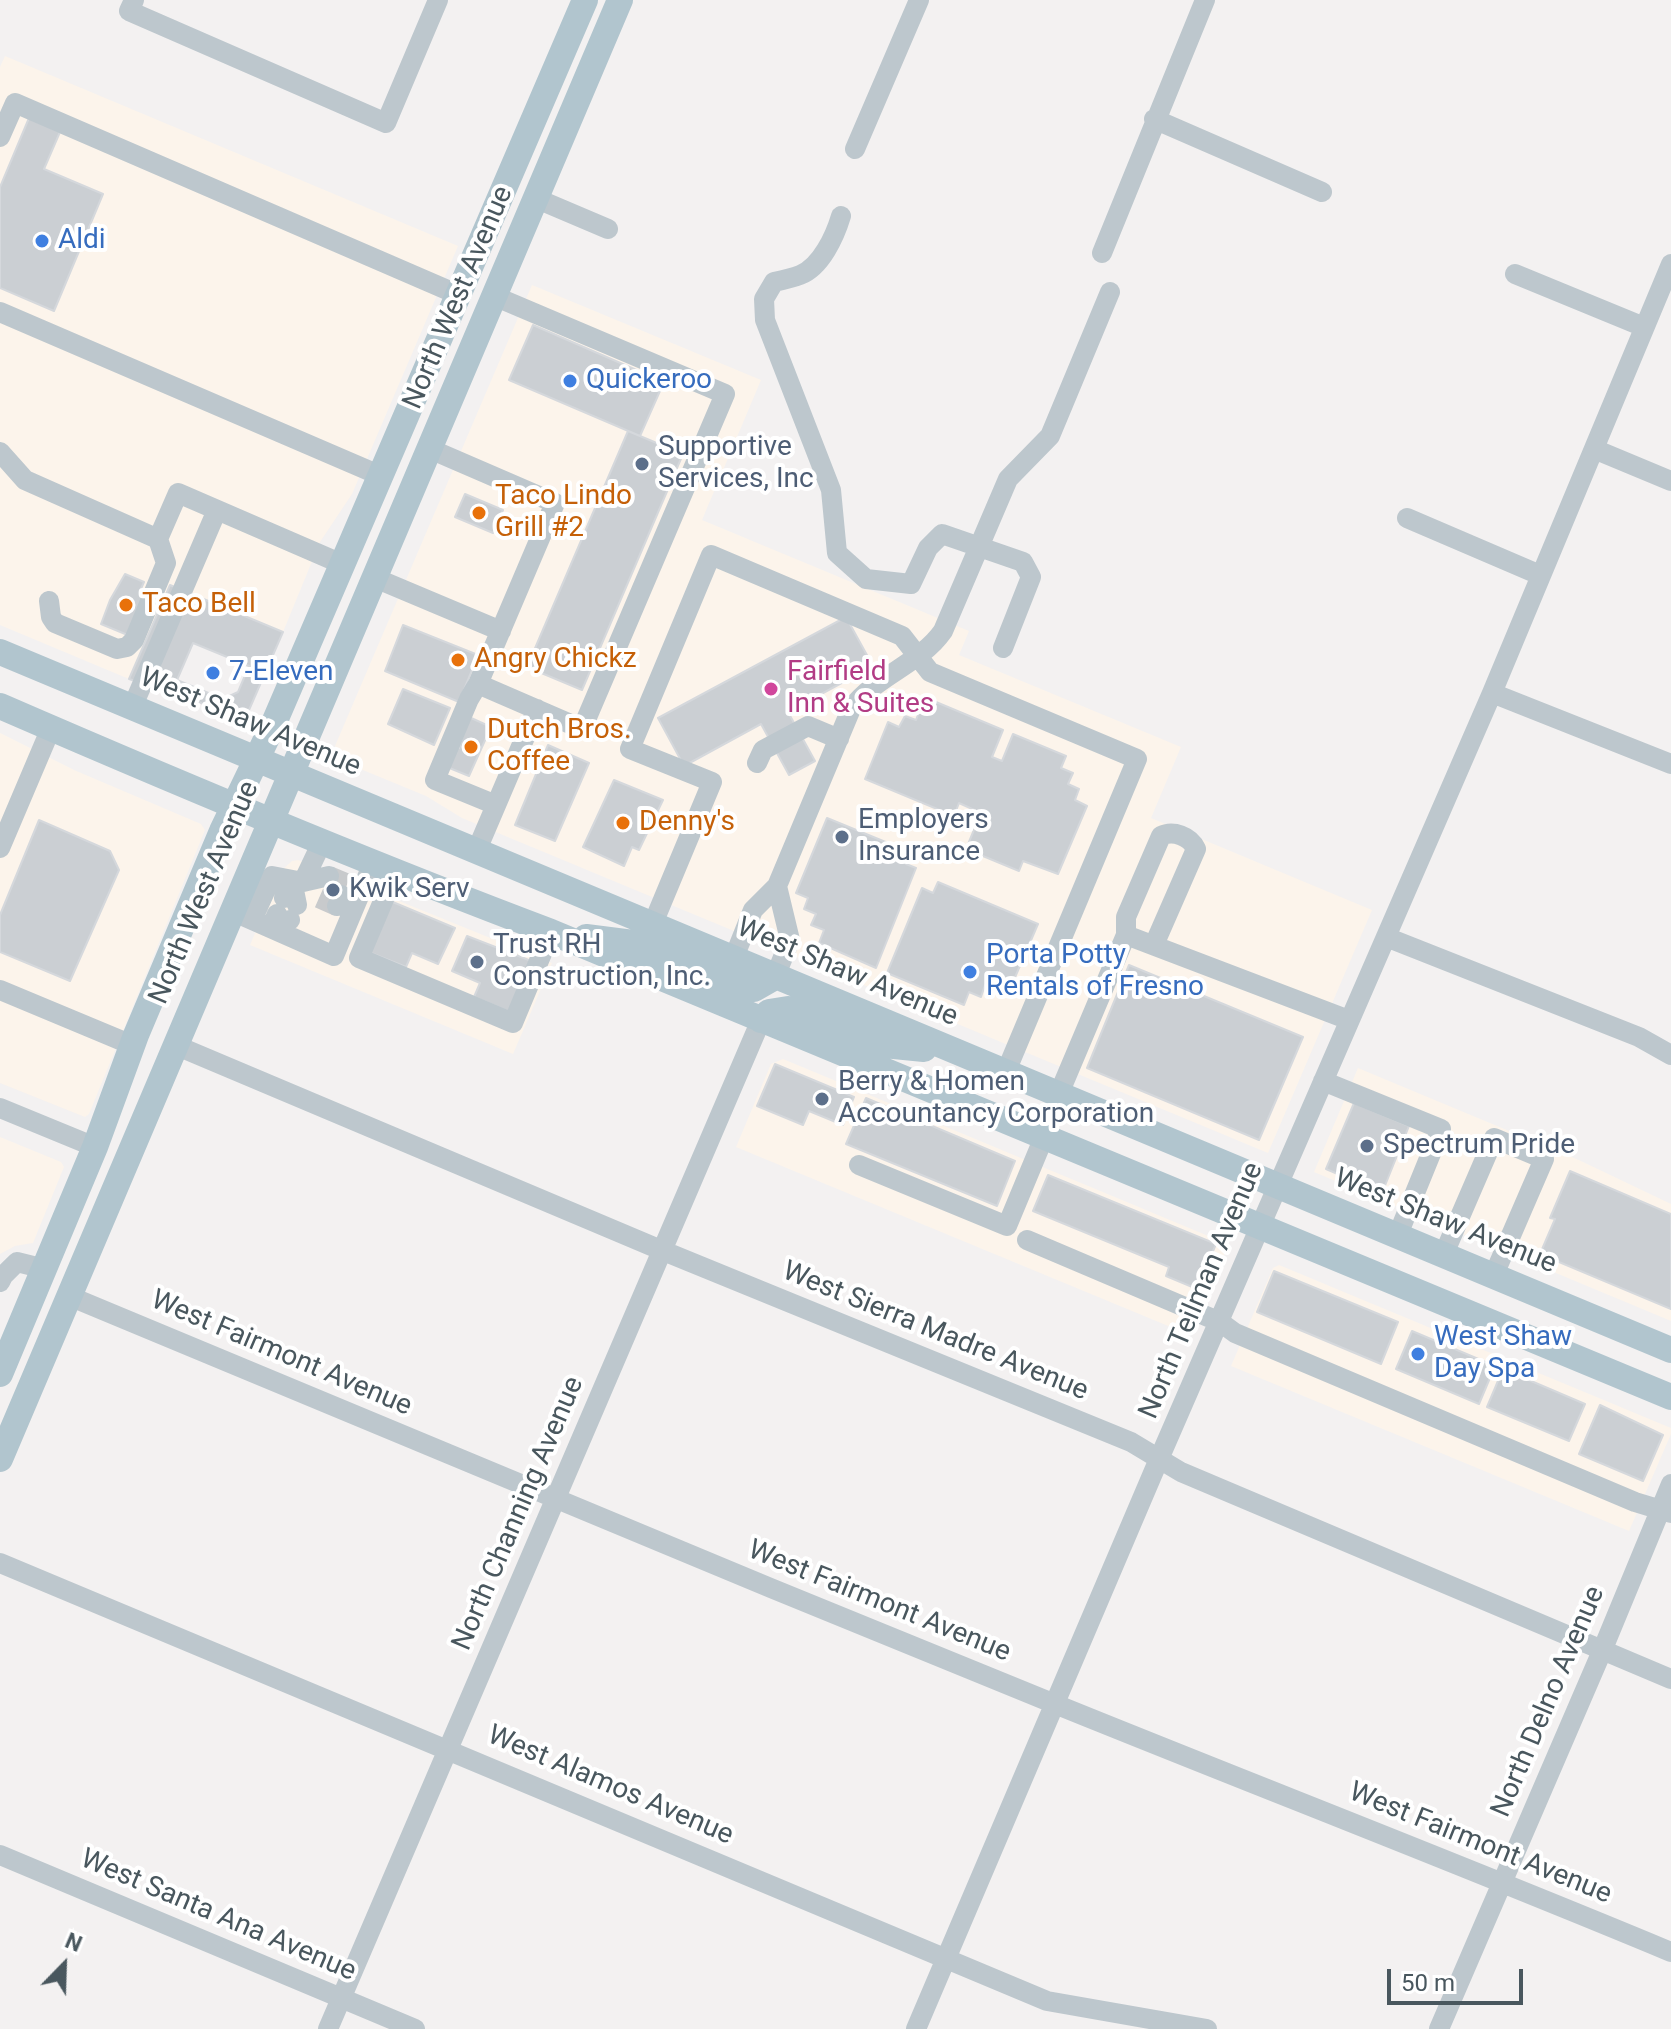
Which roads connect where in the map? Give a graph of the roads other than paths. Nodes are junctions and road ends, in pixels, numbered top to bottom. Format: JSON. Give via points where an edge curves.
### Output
{"nodes":[{"id":1,"x":438,"y":0,"type":"edge"},
{"id":2,"x":585,"y":0,"type":"edge"},
{"id":3,"x":602,"y":0,"type":"edge"},
{"id":4,"x":620,"y":0,"type":"edge"},
{"id":5,"x":919,"y":0,"type":"edge"},
{"id":6,"x":1205,"y":0,"type":"edge"},
{"id":7,"x":131,"y":6,"type":"edge"},
{"id":8,"x":1154,"y":119,"type":"junction"},
{"id":9,"x":0,"y":137,"type":"edge"},
{"id":10,"x":855,"y":149,"type":"dead end"},
{"id":11,"x":550,"y":162,"type":"junction"},
{"id":12,"x":1322,"y":192,"type":"dead end"},
{"id":13,"x":535,"y":198,"type":"junction"},
{"id":14,"x":841,"y":216,"type":"dead end"},
{"id":15,"x":608,"y":229,"type":"dead end"},
{"id":16,"x":1102,"y":253,"type":"dead end"},
{"id":17,"x":1671,"y":264,"type":"edge"},
{"id":18,"x":1515,"y":274,"type":"dead end"},
{"id":19,"x":1110,"y":292,"type":"dead end"},
{"id":20,"x":459,"y":295,"type":"junction"},
{"id":21,"x":494,"y":296,"type":"junction"},
{"id":22,"x":0,"y":312,"type":"edge"},
{"id":23,"x":1644,"y":327,"type":"junction"},
{"id":24,"x":430,"y":449,"type":"junction"},
{"id":25,"x":1594,"y":449,"type":"junction"},
{"id":26,"x":4,"y":465,"type":"edge"},
{"id":27,"x":379,"y":475,"type":"junction"},
{"id":28,"x":1671,"y":481,"type":"edge"},
{"id":29,"x":217,"y":510,"type":"junction"},
{"id":30,"x":1407,"y":518,"type":"dead end"},
{"id":31,"x":158,"y":539,"type":"junction"},
{"id":32,"x":980,"y":546,"type":"junction"},
{"id":33,"x":342,"y":564,"type":"junction"},
{"id":34,"x":1540,"y":575,"type":"junction"},
{"id":35,"x":375,"y":578,"type":"junction"},
{"id":36,"x":49,"y":601,"type":"dead end"},
{"id":37,"x":501,"y":631,"type":"junction"},
{"id":38,"x":1003,"y":648,"type":"dead end"},
{"id":39,"x":0,"y":652,"type":"edge"},
{"id":40,"x":916,"y":656,"type":"junction"},
{"id":41,"x":478,"y":684,"type":"junction"},
{"id":42,"x":1492,"y":693,"type":"junction"},
{"id":43,"x":0,"y":706,"type":"edge"},
{"id":44,"x":132,"y":708,"type":"junction"},
{"id":45,"x":537,"y":709,"type":"junction"},
{"id":46,"x":51,"y":728,"type":"junction"},
{"id":47,"x":839,"y":739,"type":"junction"},
{"id":48,"x":256,"y":760,"type":"junction"},
{"id":49,"x":757,"y":763,"type":"dead end"},
{"id":50,"x":1671,"y":764,"type":"edge"},
{"id":51,"x":290,"y":775,"type":"junction"},
{"id":52,"x":496,"y":805,"type":"junction"},
{"id":53,"x":234,"y":806,"type":"junction"},
{"id":54,"x":270,"y":821,"type":"junction"},
{"id":55,"x":322,"y":842,"type":"junction"},
{"id":56,"x":0,"y":848,"type":"edge"},
{"id":57,"x":476,"y":852,"type":"junction"},
{"id":58,"x":384,"y":868,"type":"junction"},
{"id":59,"x":777,"y":886,"type":"junction"},
{"id":60,"x":336,"y":892,"type":"junction"},
{"id":61,"x":282,"y":897,"type":"junction"},
{"id":62,"x":242,"y":916,"type":"junction"},
{"id":63,"x":652,"y":926,"type":"junction"},
{"id":64,"x":551,"y":932,"type":"junction"},
{"id":65,"x":1126,"y":935,"type":"junction"},
{"id":66,"x":1386,"y":937,"type":"junction"},
{"id":67,"x":1154,"y":945,"type":"junction"},
{"id":68,"x":733,"y":960,"type":"junction"},
{"id":69,"x":775,"y":977,"type":"junction"},
{"id":70,"x":0,"y":990,"type":"edge"},
{"id":71,"x":761,"y":1020,"type":"junction"},
{"id":72,"x":1349,"y":1020,"type":"junction"},
{"id":73,"x":132,"y":1045,"type":"junction"},
{"id":74,"x":175,"y":1045,"type":"junction"},
{"id":75,"x":944,"y":1049,"type":"junction"},
{"id":76,"x":1671,"y":1055,"type":"edge"},
{"id":77,"x":1005,"y":1074,"type":"junction"},
{"id":78,"x":1323,"y":1081,"type":"junction"},
{"id":79,"x":1058,"y":1096,"type":"junction"},
{"id":80,"x":0,"y":1108,"type":"edge"},
{"id":81,"x":1044,"y":1137,"type":"junction"},
{"id":82,"x":95,"y":1147,"type":"junction"},
{"id":83,"x":859,"y":1165,"type":"dead end"},
{"id":84,"x":1276,"y":1187,"type":"junction"},
{"id":85,"x":1260,"y":1226,"type":"junction"},
{"id":86,"x":1397,"y":1237,"type":"junction"},
{"id":87,"x":1027,"y":1240,"type":"dead end"},
{"id":88,"x":0,"y":1249,"type":"edge"},
{"id":89,"x":661,"y":1250,"type":"junction"},
{"id":90,"x":1443,"y":1256,"type":"junction"},
{"id":91,"x":17,"y":1262,"type":"junction"},
{"id":92,"x":45,"y":1269,"type":"junction"},
{"id":93,"x":1493,"y":1277,"type":"junction"},
{"id":94,"x":0,"y":1282,"type":"edge"},
{"id":95,"x":69,"y":1296,"type":"junction"},
{"id":96,"x":1220,"y":1322,"type":"junction"},
{"id":97,"x":1671,"y":1350,"type":"edge"},
{"id":98,"x":44,"y":1355,"type":"junction"},
{"id":99,"x":0,"y":1374,"type":"edge"},
{"id":100,"x":1671,"y":1397,"type":"edge"},
{"id":101,"x":0,"y":1459,"type":"edge"},
{"id":102,"x":1159,"y":1459,"type":"junction"},
{"id":103,"x":1671,"y":1484,"type":"edge"},
{"id":104,"x":556,"y":1501,"type":"junction"},
{"id":105,"x":1666,"y":1511,"type":"edge"},
{"id":106,"x":0,"y":1563,"type":"edge"},
{"id":107,"x":1602,"y":1651,"type":"junction"},
{"id":108,"x":1671,"y":1679,"type":"edge"},
{"id":109,"x":1056,"y":1704,"type":"junction"},
{"id":110,"x":450,"y":1750,"type":"junction"},
{"id":111,"x":0,"y":1855,"type":"edge"},
{"id":112,"x":1504,"y":1882,"type":"junction"},
{"id":113,"x":1671,"y":1952,"type":"edge"},
{"id":114,"x":947,"y":1957,"type":"junction"},
{"id":115,"x":341,"y":1998,"type":"junction"},
{"id":116,"x":328,"y":2029,"type":"edge"},
{"id":117,"x":415,"y":2029,"type":"edge"},
{"id":118,"x":916,"y":2029,"type":"edge"},
{"id":119,"x":1207,"y":2029,"type":"edge"},
{"id":120,"x":1439,"y":2029,"type":"edge"}],
"edges":[{"from":1,"to":7,"type":"street","via":[[386,123]]},
{"from":2,"to":20,"type":"main road","name":"North West Avenue"},
{"from":3,"to":11,"type":"main road","via":[[563,97]]},
{"from":4,"to":11,"type":"main road","name":"North West Avenue"},
{"from":5,"to":10,"type":"street"},
{"from":6,"to":8,"type":"street"},
{"from":8,"to":12,"type":"street"},
{"from":8,"to":16,"type":"street"},
{"from":9,"to":20,"type":"street","via":[[15,103]]},
{"from":11,"to":13,"type":"main road","name":"North West Avenue"},
{"from":13,"to":15,"type":"street"},
{"from":13,"to":21,"type":"main road","name":"North West Avenue"},
{"from":14,"to":32,"type":"street","via":[[819,260],[803,274],[774,282],[764,299],[765,320],[831,490],[837,553],[866,579],[911,584],[928,548],[942,534]]},
{"from":17,"to":23,"type":"street","name":"North Teilman Avenue"},
{"from":18,"to":23,"type":"street"},
{"from":19,"to":32,"type":"street","via":[[1050,436],[1008,479]]},
{"from":20,"to":24,"type":"main road","via":[[466,319],[425,420]]},
{"from":20,"to":27,"type":"main road","name":"North West Avenue"},
{"from":21,"to":24,"type":"main road","name":"North West Avenue"},
{"from":21,"to":45,"type":"street","via":[[725,394],[582,729]]},
{"from":22,"to":27,"type":"street"},
{"from":23,"to":25,"type":"street","name":"North Teilman Avenue"},
{"from":24,"to":35,"type":"main road","name":"North West Avenue"},
{"from":24,"to":37,"type":"street","via":[[555,503]]},
{"from":25,"to":28,"type":"street"},
{"from":25,"to":34,"type":"street","name":"North Teilman Avenue"},
{"from":26,"to":31,"type":"street","via":[[25,480]]},
{"from":27,"to":33,"type":"main road","name":"North West Avenue"},
{"from":29,"to":31,"type":"street","via":[[178,493]]},
{"from":29,"to":33,"type":"street"},
{"from":29,"to":44,"type":"street"},
{"from":30,"to":34,"type":"street"},
{"from":31,"to":36,"type":"street","via":[[166,563],[127,647],[117,649],[55,623]]},
{"from":32,"to":38,"type":"street","via":[[1023,562],[1031,577]]},
{"from":32,"to":40,"type":"street","via":[[943,631]]},
{"from":33,"to":48,"type":"main road","name":"North West Avenue"},
{"from":34,"to":42,"type":"street","name":"North Teilman Avenue"},
{"from":35,"to":37,"type":"street"},
{"from":35,"to":51,"type":"main road","name":"North West Avenue"},
{"from":37,"to":41,"type":"street"},
{"from":39,"to":44,"type":"main road","name":"West Shaw Avenue"},
{"from":40,"to":47,"type":"street","via":[[859,698]]},
{"from":40,"to":63,"type":"street","via":[[902,636],[711,555],[630,749],[712,782]]},
{"from":40,"to":77,"type":"street","via":[[930,672],[1137,759]]},
{"from":41,"to":45,"type":"street"},
{"from":41,"to":52,"type":"street","via":[[435,780]]},
{"from":42,"to":50,"type":"street"},
{"from":42,"to":66,"type":"street","name":"North Teilman Avenue"},
{"from":43,"to":46,"type":"main road"},
{"from":44,"to":48,"type":"main road","name":"West Shaw Avenue"},
{"from":45,"to":52,"type":"street"},
{"from":46,"to":53,"type":"main road"},
{"from":46,"to":56,"type":"street"},
{"from":47,"to":49,"type":"street","via":[[808,726],[763,750]]},
{"from":47,"to":59,"type":"street"},
{"from":48,"to":51,"type":"main road","name":"West Shaw Avenue"},
{"from":48,"to":53,"type":"main road","name":"North West Avenue"},
{"from":51,"to":54,"type":"main road","name":"North West Avenue"},
{"from":51,"to":57,"type":"main road","name":"West Shaw Avenue"},
{"from":52,"to":57,"type":"street"},
{"from":53,"to":54,"type":"main road"},
{"from":53,"to":73,"type":"main road","name":"North West Avenue"},
{"from":54,"to":55,"type":"main road"},
{"from":54,"to":61,"type":"main road","name":"North West Avenue"},
{"from":55,"to":58,"type":"main road"},
{"from":55,"to":61,"type":"street"},
{"from":57,"to":63,"type":"main road","name":"West Shaw Avenue"},
{"from":58,"to":60,"type":"street"},
{"from":58,"to":64,"type":"main road"},
{"from":58,"to":64,"type":"street","via":[[359,958],[513,1023]]},
{"from":59,"to":68,"type":"street","via":[[753,910]]},
{"from":59,"to":69,"type":"street","via":[[790,940]]},
{"from":60,"to":61,"type":"street"},
{"from":60,"to":61,"type":"street","via":[[334,956]]},
{"from":61,"to":62,"type":"main road","name":"North West Avenue"},
{"from":61,"to":62,"type":"street"},
{"from":62,"to":74,"type":"main road","name":"North West Avenue"},
{"from":63,"to":68,"type":"main road","name":"West Shaw Avenue"},
{"from":64,"to":69,"type":"main road","via":[[641,944],[743,987],[754,989]]},
{"from":64,"to":71,"type":"main road"},
{"from":65,"to":67,"type":"street"},
{"from":65,"to":67,"type":"street","via":[[1126,917],[1161,836],[1176,834],[1196,849]]},
{"from":65,"to":79,"type":"street"},
{"from":66,"to":72,"type":"street","name":"North Teilman Avenue"},
{"from":66,"to":76,"type":"street","via":[[1639,1037]]},
{"from":67,"to":72,"type":"street"},
{"from":68,"to":69,"type":"main road","name":"West Shaw Avenue"},
{"from":69,"to":75,"type":"main road","name":"West Shaw Avenue"},
{"from":70,"to":73,"type":"street"},
{"from":71,"to":75,"type":"main road","via":[[769,1012],[788,1009],[884,1045]]},
{"from":71,"to":81,"type":"main road"},
{"from":71,"to":89,"type":"street","name":"North Channing Avenue"},
{"from":72,"to":78,"type":"street","name":"North Teilman Avenue"},
{"from":73,"to":82,"type":"main road","name":"North West Avenue"},
{"from":74,"to":89,"type":"street","name":"West Sierra Madre Avenue"},
{"from":74,"to":95,"type":"main road","name":"North West Avenue"},
{"from":75,"to":77,"type":"main road","name":"West Shaw Avenue"},
{"from":77,"to":79,"type":"main road","name":"West Shaw Avenue"},
{"from":78,"to":84,"type":"street","name":"North Teilman Avenue"},
{"from":78,"to":86,"type":"street","via":[[1441,1129]]},
{"from":79,"to":84,"type":"main road","name":"West Shaw Avenue"},
{"from":80,"to":82,"type":"street"},
{"from":81,"to":83,"type":"street","via":[[1007,1226]]},
{"from":81,"to":85,"type":"main road"},
{"from":82,"to":92,"type":"main road","name":"North West Avenue"},
{"from":82,"to":98,"type":"main road","via":[[102,1159],[102,1177],[45,1315]]},
{"from":84,"to":85,"type":"street","name":"North Teilman Avenue"},
{"from":84,"to":86,"type":"main road","name":"West Shaw Avenue"},
{"from":85,"to":96,"type":"street","name":"North Teilman Avenue"},
{"from":85,"to":100,"type":"main road"},
{"from":86,"to":90,"type":"main road","name":"West Shaw Avenue"},
{"from":87,"to":96,"type":"street"},
{"from":88,"to":91,"type":"street"},
{"from":89,"to":102,"type":"street","name":"West Sierra Madre Avenue","via":[[1131,1442]]},
{"from":89,"to":104,"type":"street","name":"North Channing Avenue"},
{"from":90,"to":93,"type":"main road","name":"West Shaw Avenue"},
{"from":90,"to":93,"type":"street","via":[[1494,1138],[1544,1159]]},
{"from":91,"to":92,"type":"street"},
{"from":91,"to":94,"type":"street"},
{"from":92,"to":99,"type":"main road","name":"North West Avenue"},
{"from":93,"to":97,"type":"main road","name":"West Shaw Avenue"},
{"from":95,"to":98,"type":"main road","name":"North West Avenue"},
{"from":95,"to":104,"type":"street","name":"West Fairmont Avenue"},
{"from":96,"to":102,"type":"street","name":"North Teilman Avenue"},
{"from":96,"to":105,"type":"street","via":[[1421,1413]]},
{"from":98,"to":101,"type":"main road","name":"North West Avenue"},
{"from":102,"to":107,"type":"street","name":"West Sierra Madre Avenue"},
{"from":102,"to":109,"type":"street","name":"North Teilman Avenue"},
{"from":103,"to":105,"type":"street","name":"North Delno Avenue"},
{"from":104,"to":109,"type":"street","name":"West Fairmont Avenue"},
{"from":104,"to":110,"type":"street","name":"North Channing Avenue"},
{"from":105,"to":107,"type":"street","name":"North Delno Avenue"},
{"from":106,"to":110,"type":"street","name":"West Alamos Avenue"},
{"from":107,"to":108,"type":"street","name":"West Sierra Madre Avenue"},
{"from":107,"to":112,"type":"street","name":"North Delno Avenue"},
{"from":109,"to":112,"type":"street","name":"West Fairmont Avenue"},
{"from":109,"to":114,"type":"street","name":"North Teilman Avenue"},
{"from":110,"to":114,"type":"street","name":"West Alamos Avenue"},
{"from":110,"to":115,"type":"street","name":"North Channing Avenue"},
{"from":111,"to":115,"type":"street","name":"West Santa Ana Avenue"},
{"from":112,"to":113,"type":"street","name":"West Fairmont Avenue"},
{"from":112,"to":120,"type":"street","name":"North Delno Avenue"},
{"from":114,"to":118,"type":"street","name":"North Teilman Avenue"},
{"from":114,"to":119,"type":"street","name":"West Alamos Avenue","via":[[1047,2001]]},
{"from":115,"to":116,"type":"street","name":"North Channing Avenue"},
{"from":115,"to":117,"type":"street","name":"West Santa Ana Avenue"}]}
